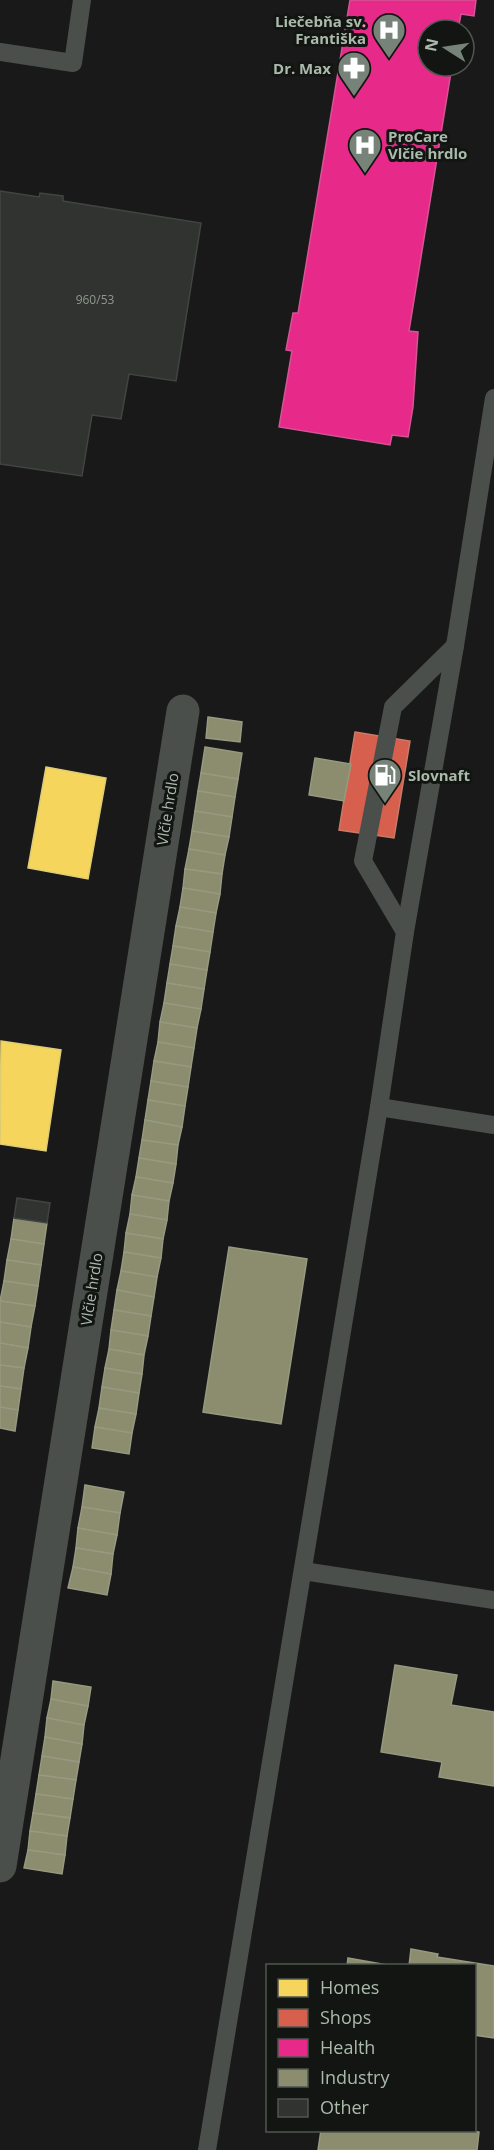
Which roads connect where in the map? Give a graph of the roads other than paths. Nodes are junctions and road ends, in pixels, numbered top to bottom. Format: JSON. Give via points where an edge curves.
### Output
{"nodes":[{"id":1,"x":82,"y":0,"type":"edge"},
{"id":2,"x":0,"y":52,"type":"edge"},
{"id":3,"x":494,"y":398,"type":"edge"},
{"id":4,"x":455,"y":646,"type":"junction"},
{"id":5,"x":183,"y":711,"type":"dead end"},
{"id":6,"x":405,"y":932,"type":"junction"},
{"id":7,"x":379,"y":1107,"type":"junction"},
{"id":8,"x":494,"y":1125,"type":"edge"},
{"id":9,"x":303,"y":1571,"type":"junction"},
{"id":10,"x":494,"y":1600,"type":"edge"},
{"id":11,"x":0,"y":1866,"type":"edge"},
{"id":12,"x":207,"y":2150,"type":"edge"}],
"edges":[{"from":1,"to":2,"type":"lane","via":[[73,63]]},
{"from":3,"to":4,"type":"lane"},
{"from":4,"to":6,"type":"lane"},
{"from":4,"to":6,"type":"lane","via":[[393,707],[363,861]]},
{"from":5,"to":11,"type":"street","name":"Vlčie hrdlo"},
{"from":6,"to":7,"type":"lane"},
{"from":7,"to":8,"type":"lane"},
{"from":7,"to":9,"type":"lane"},
{"from":9,"to":10,"type":"lane"},
{"from":9,"to":12,"type":"lane"}]}
